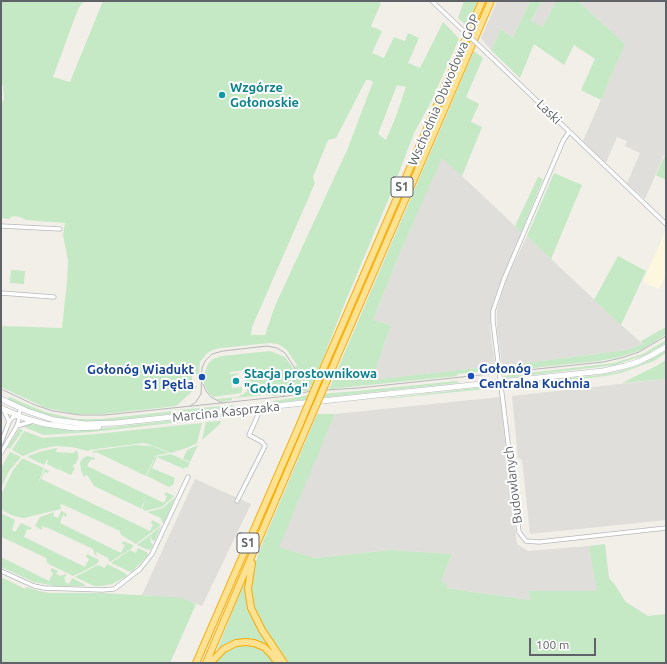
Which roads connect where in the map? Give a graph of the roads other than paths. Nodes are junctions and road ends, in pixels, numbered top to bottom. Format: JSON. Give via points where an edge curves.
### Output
{"nodes":[{"id":1,"x":432,"y":1,"type":"edge"},
{"id":2,"x":482,"y":1,"type":"edge"},
{"id":3,"x":491,"y":1,"type":"edge"},
{"id":4,"x":569,"y":132,"type":"junction"},
{"id":5,"x":666,"y":224,"type":"edge"},
{"id":6,"x":1,"y":226,"type":"edge"},
{"id":7,"x":60,"y":229,"type":"dead end"},
{"id":8,"x":1,"y":293,"type":"edge"},
{"id":9,"x":54,"y":297,"type":"dead end"},
{"id":10,"x":666,"y":346,"type":"edge"},
{"id":11,"x":500,"y":382,"type":"junction"},
{"id":12,"x":1,"y":399,"type":"edge"},
{"id":13,"x":2,"y":408,"type":"edge"},
{"id":14,"x":21,"y":408,"type":"junction"},
{"id":15,"x":259,"y":408,"type":"junction"},
{"id":16,"x":18,"y":416,"type":"junction"},
{"id":17,"x":33,"y":421,"type":"junction"},
{"id":18,"x":9,"y":422,"type":"junction"},
{"id":19,"x":116,"y":424,"type":"junction"},
{"id":20,"x":17,"y":426,"type":"junction"},
{"id":21,"x":1,"y":443,"type":"edge"},
{"id":22,"x":1,"y":453,"type":"edge"},
{"id":23,"x":188,"y":477,"type":"dead end"},
{"id":24,"x":238,"y":501,"type":"dead end"},
{"id":25,"x":666,"y":528,"type":"edge"},
{"id":26,"x":255,"y":549,"type":"junction"},
{"id":27,"x":1,"y":570,"type":"edge"},
{"id":28,"x":196,"y":663,"type":"edge"},
{"id":29,"x":206,"y":663,"type":"edge"},
{"id":30,"x":210,"y":663,"type":"edge"},
{"id":31,"x":278,"y":663,"type":"edge"},
{"id":32,"x":284,"y":663,"type":"edge"}],
"edges":[{"from":1,"to":4,"type":"street","name":"Laski","bridge":true},
{"from":2,"to":28,"type":"highway","name":"Wschodnia Obwodowa GOP","number":"S1","bridge":true},
{"from":3,"to":26,"type":"highway","name":"Wschodnia Obwodowa GOP","number":"S1","bridge":true},
{"from":4,"to":5,"type":"street","name":"Laski"},
{"from":4,"to":11,"type":"street","via":[[504,279],[493,311]]},
{"from":6,"to":7,"type":"street"},
{"from":8,"to":9,"type":"street"},
{"from":10,"to":11,"type":"street","name":"Marcina Kasprzaka","via":[[648,358],[618,368]]},
{"from":11,"to":15,"type":"street","name":"Marcina Kasprzaka"},
{"from":11,"to":25,"type":"street","name":"Budowlanych","via":[[519,532],[526,541],[539,542]]},
{"from":12,"to":14,"type":"street","name":"Marcina Kasprzaka"},
{"from":13,"to":16,"type":"street","name":"Marcina Kasprzaka"},
{"from":13,"to":18,"type":"street"},
{"from":14,"to":16,"type":"street"},
{"from":14,"to":19,"type":"street","name":"Marcina Kasprzaka","via":[[39,416],[66,422]]},
{"from":15,"to":19,"type":"street","name":"Marcina Kasprzaka"},
{"from":15,"to":24,"type":"street","via":[[249,435],[265,446]]},
{"from":16,"to":17,"type":"street","name":"Marcina Kasprzaka"},
{"from":16,"to":18,"type":"street"},
{"from":16,"to":20,"type":"street"},
{"from":17,"to":19,"type":"street","name":"Marcina Kasprzaka","via":[[75,428]]},
{"from":17,"to":20,"type":"street"},
{"from":18,"to":21,"type":"street"},
{"from":20,"to":22,"type":"street"},
{"from":23,"to":27,"type":"street","via":[[152,554],[140,569],[114,589],[39,587]]},
{"from":26,"to":29,"type":"highway","name":"Wschodnia Obwodowa GOP","number":"S1"},
{"from":26,"to":32,"type":"highway","via":[[248,589],[251,608]]},
{"from":30,"to":31,"type":"highway","via":[[224,649],[236,643],[246,642],[264,648]]}]}
